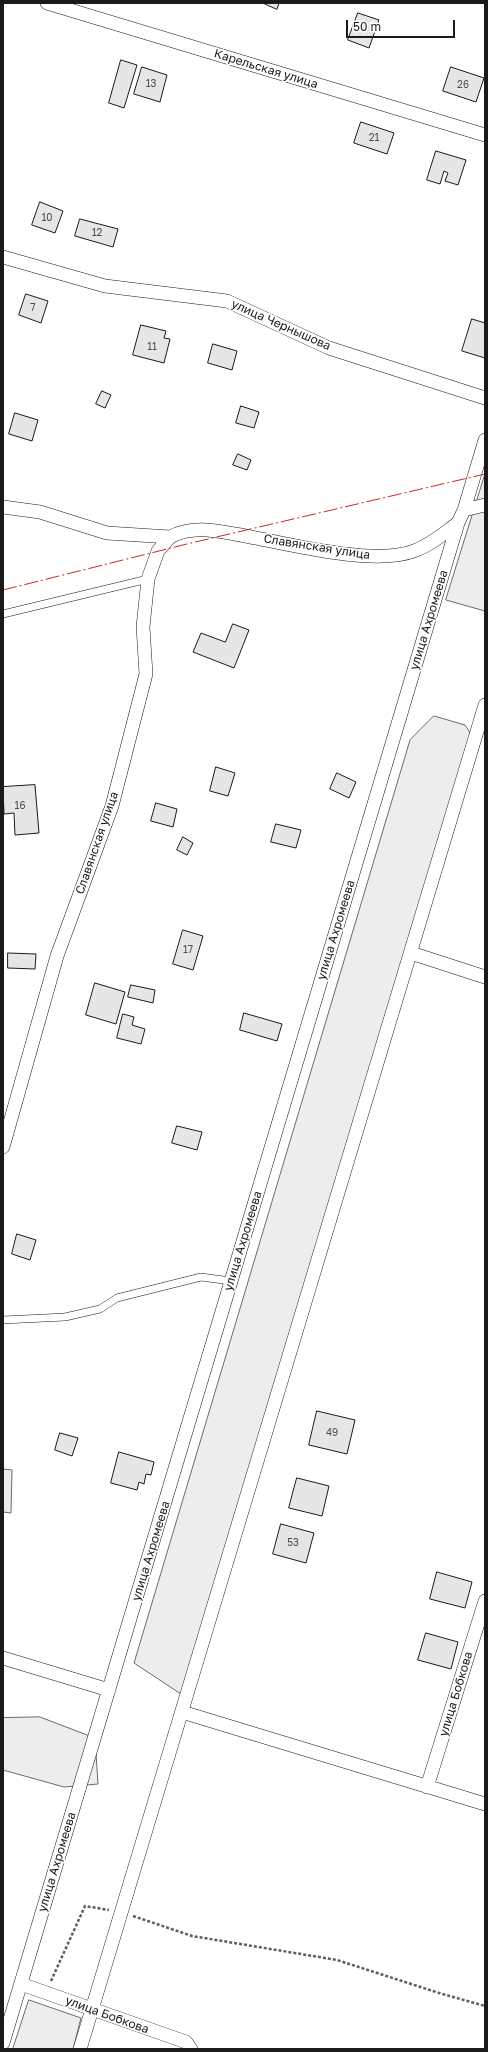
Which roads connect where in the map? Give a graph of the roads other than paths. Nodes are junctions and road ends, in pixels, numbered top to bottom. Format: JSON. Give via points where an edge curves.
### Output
{"nodes":[{"id":1,"x":46,"y":3,"type":"edge"},
{"id":2,"x":485,"y":135,"type":"edge"},
{"id":3,"x":3,"y":257,"type":"edge"},
{"id":4,"x":485,"y":398,"type":"edge"},
{"id":5,"x":485,"y":440,"type":"edge"},
{"id":6,"x":482,"y":460,"type":"edge"},
{"id":7,"x":485,"y":505,"type":"edge"},
{"id":8,"x":3,"y":507,"type":"edge"},
{"id":9,"x":464,"y":510,"type":"junction"},
{"id":10,"x":458,"y":523,"type":"junction"},
{"id":11,"x":170,"y":537,"type":"junction"},
{"id":12,"x":148,"y":579,"type":"junction"},
{"id":13,"x":3,"y":614,"type":"edge"},
{"id":14,"x":485,"y":705,"type":"edge"},
{"id":15,"x":410,"y":953,"type":"junction"},
{"id":16,"x":485,"y":977,"type":"edge"},
{"id":17,"x":3,"y":1147,"type":"edge"},
{"id":18,"x":232,"y":1281,"type":"junction"},
{"id":19,"x":3,"y":1320,"type":"edge"},
{"id":20,"x":485,"y":1601,"type":"edge"},
{"id":21,"x":3,"y":1658,"type":"edge"},
{"id":22,"x":109,"y":1690,"type":"junction"},
{"id":23,"x":182,"y":1712,"type":"junction"},
{"id":24,"x":427,"y":1787,"type":"junction"},
{"id":25,"x":485,"y":1804,"type":"edge"},
{"id":26,"x":21,"y":1984,"type":"junction"},
{"id":27,"x":92,"y":2009,"type":"junction"},
{"id":28,"x":3,"y":2043,"type":"edge"},
{"id":29,"x":80,"y":2049,"type":"edge"},
{"id":30,"x":191,"y":2049,"type":"edge"}],
"edges":[{"from":1,"to":2,"type":"street","name":"Карельская улица"},
{"from":3,"to":4,"type":"street","name":"улица Чернышова","via":[[105,286],[227,301],[329,348]]},
{"from":5,"to":6,"type":"street","name":"улица Ахромеева"},
{"from":6,"to":9,"type":"street","name":"улица Ахромеева"},
{"from":7,"to":9,"type":"street"},
{"from":8,"to":11,"type":"street","name":"Славянская улица","via":[[40,512],[107,532]]},
{"from":9,"to":10,"type":"street","name":"улица Ахромеева"},
{"from":10,"to":11,"type":"street","name":"Славянская улица","via":[[414,551],[380,556],[356,555],[202,529]]},
{"from":10,"to":18,"type":"street","name":"улица Ахромеева"},
{"from":11,"to":12,"type":"street","name":"Славянская улица","via":[[158,551]]},
{"from":12,"to":13,"type":"lane"},
{"from":12,"to":17,"type":"street","name":"Славянская улица","via":[[143,627],[146,674],[112,806],[57,956]]},
{"from":14,"to":15,"type":"street"},
{"from":15,"to":16,"type":"street"},
{"from":15,"to":23,"type":"street"},
{"from":18,"to":19,"type":"lane","via":[[201,1277],[117,1298],[100,1309],[65,1317]]},
{"from":18,"to":22,"type":"street","name":"улица Ахромеева"},
{"from":20,"to":24,"type":"street","name":"улица Бобкова"},
{"from":21,"to":22,"type":"street"},
{"from":22,"to":26,"type":"street","name":"улица Ахромеева"},
{"from":23,"to":24,"type":"street"},
{"from":23,"to":27,"type":"street"},
{"from":24,"to":25,"type":"street"},
{"from":26,"to":27,"type":"street","name":"улица Бобкова"},
{"from":26,"to":28,"type":"street","name":"улица Ахромеева"},
{"from":27,"to":29,"type":"street"},
{"from":27,"to":30,"type":"street","name":"улица Бобкова","via":[[186,2042]]}]}
